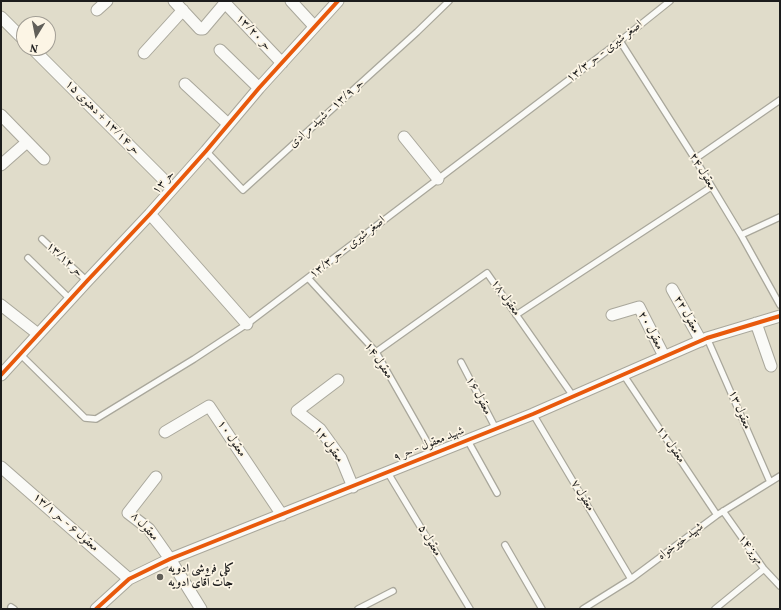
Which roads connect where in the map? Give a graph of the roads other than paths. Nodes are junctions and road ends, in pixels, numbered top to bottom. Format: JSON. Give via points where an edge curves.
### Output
{"nodes":[{"id":1,"x":107,"y":1,"type":"edge"},
{"id":2,"x":174,"y":1,"type":"edge"},
{"id":3,"x":291,"y":1,"type":"edge"},
{"id":4,"x":338,"y":1,"type":"edge"},
{"id":5,"x":449,"y":1,"type":"edge"},
{"id":6,"x":670,"y":1,"type":"edge"},
{"id":7,"x":226,"y":2,"type":"edge"},
{"id":8,"x":97,"y":10,"type":"dead end"},
{"id":9,"x":183,"y":10,"type":"junction"},
{"id":10,"x":1,"y":17,"type":"edge"},
{"id":11,"x":314,"y":26,"type":"junction"},
{"id":12,"x":16,"y":32,"type":"edge"},
{"id":13,"x":620,"y":41,"type":"junction"},
{"id":14,"x":220,"y":50,"type":"dead end"},
{"id":15,"x":144,"y":53,"type":"dead end"},
{"id":16,"x":40,"y":56,"type":"edge"},
{"id":17,"x":282,"y":63,"type":"junction"},
{"id":18,"x":185,"y":84,"type":"dead end"},
{"id":19,"x":258,"y":88,"type":"junction"},
{"id":20,"x":780,"y":100,"type":"edge"},
{"id":21,"x":1,"y":115,"type":"edge"},
{"id":22,"x":228,"y":124,"type":"junction"},
{"id":23,"x":404,"y":138,"type":"dead end"},
{"id":24,"x":27,"y":142,"type":"junction"},
{"id":25,"x":206,"y":151,"type":"junction"},
{"id":26,"x":44,"y":159,"type":"dead end"},
{"id":27,"x":695,"y":159,"type":"junction"},
{"id":28,"x":1,"y":165,"type":"edge"},
{"id":29,"x":438,"y":179,"type":"junction"},
{"id":30,"x":711,"y":187,"type":"junction"},
{"id":31,"x":172,"y":188,"type":"junction"},
{"id":32,"x":150,"y":214,"type":"junction"},
{"id":33,"x":780,"y":217,"type":"edge"},
{"id":34,"x":741,"y":235,"type":"junction"},
{"id":35,"x":42,"y":239,"type":"dead end"},
{"id":36,"x":28,"y":258,"type":"dead end"},
{"id":37,"x":308,"y":278,"type":"junction"},
{"id":38,"x":87,"y":281,"type":"junction"},
{"id":39,"x":672,"y":289,"type":"dead end"},
{"id":40,"x":70,"y":299,"type":"junction"},
{"id":41,"x":1,"y":305,"type":"edge"},
{"id":42,"x":780,"y":305,"type":"edge"},
{"id":43,"x":516,"y":315,"type":"junction"},
{"id":44,"x":612,"y":315,"type":"dead end"},
{"id":45,"x":780,"y":316,"type":"edge"},
{"id":46,"x":756,"y":323,"type":"junction"},
{"id":47,"x":247,"y":324,"type":"junction"},
{"id":48,"x":38,"y":334,"type":"junction"},
{"id":49,"x":704,"y":340,"type":"junction"},
{"id":50,"x":376,"y":352,"type":"junction"},
{"id":51,"x":20,"y":354,"type":"junction"},
{"id":52,"x":664,"y":356,"type":"junction"},
{"id":53,"x":461,"y":362,"type":"dead end"},
{"id":54,"x":771,"y":366,"type":"dead end"},
{"id":55,"x":623,"y":374,"type":"junction"},
{"id":56,"x":1,"y":375,"type":"edge"},
{"id":57,"x":338,"y":380,"type":"dead end"},
{"id":58,"x":573,"y":396,"type":"junction"},
{"id":59,"x":533,"y":414,"type":"junction"},
{"id":60,"x":496,"y":429,"type":"junction"},
{"id":61,"x":165,"y":432,"type":"dead end"},
{"id":62,"x":468,"y":441,"type":"junction"},
{"id":63,"x":434,"y":454,"type":"junction"},
{"id":64,"x":1,"y":468,"type":"edge"},
{"id":65,"x":388,"y":473,"type":"junction"},
{"id":66,"x":780,"y":476,"type":"edge"},
{"id":67,"x":156,"y":477,"type":"dead end"},
{"id":68,"x":770,"y":482,"type":"junction"},
{"id":69,"x":353,"y":487,"type":"junction"},
{"id":70,"x":497,"y":493,"type":"dead end"},
{"id":71,"x":723,"y":511,"type":"junction"},
{"id":72,"x":282,"y":515,"type":"junction"},
{"id":73,"x":717,"y":515,"type":"junction"},
{"id":74,"x":505,"y":545,"type":"dead end"},
{"id":75,"x":170,"y":559,"type":"junction"},
{"id":76,"x":764,"y":569,"type":"junction"},
{"id":77,"x":129,"y":579,"type":"junction"},
{"id":78,"x":631,"y":579,"type":"junction"},
{"id":79,"x":780,"y":586,"type":"edge"},
{"id":80,"x":393,"y":591,"type":"dead end"},
{"id":81,"x":96,"y":609,"type":"edge"},
{"id":82,"x":201,"y":609,"type":"edge"},
{"id":83,"x":358,"y":609,"type":"edge"},
{"id":84,"x":470,"y":609,"type":"edge"},
{"id":85,"x":542,"y":609,"type":"edge"},
{"id":86,"x":583,"y":609,"type":"edge"},
{"id":87,"x":715,"y":609,"type":"edge"}],
"edges":[{"from":1,"to":8,"type":"street"},
{"from":2,"to":9,"type":"street"},
{"from":3,"to":11,"type":"street"},
{"from":4,"to":11,"type":"street","name":"حر ۱۳"},
{"from":5,"to":25,"type":"lane","name":"حر ۱۳/۹ - شهید مرادی","via":[[243,190]]},
{"from":6,"to":13,"type":"lane","name":"اصغر شیری - حر ۱۳/۳"},
{"from":7,"to":9,"type":"street","via":[[203,30]]},
{"from":7,"to":17,"type":"street","name":"حر ۱۳/۲۰"},
{"from":9,"to":15,"type":"street"},
{"from":10,"to":12,"type":"street"},
{"from":11,"to":17,"type":"street","name":"حر ۱۳"},
{"from":13,"to":27,"type":"lane","name":"معقول ۲۴"},
{"from":13,"to":29,"type":"lane","name":"اصغر شیری - حر ۱۳/۳"},
{"from":14,"to":19,"type":"street"},
{"from":16,"to":31,"type":"street","name":"حر ۱۳/۱۴ + دهنوی ۱۵"},
{"from":17,"to":19,"type":"street","name":"حر ۱۳"},
{"from":18,"to":22,"type":"street"},
{"from":19,"to":22,"type":"street","name":"حر ۱۳"},
{"from":20,"to":27,"type":"lane"},
{"from":21,"to":24,"type":"street"},
{"from":22,"to":25,"type":"street","name":"حر ۱۳"},
{"from":23,"to":29,"type":"street"},
{"from":24,"to":26,"type":"street"},
{"from":24,"to":28,"type":"street"},
{"from":25,"to":31,"type":"street","name":"حر ۱۳"},
{"from":27,"to":30,"type":"lane","name":"معقول ۲۴"},
{"from":29,"to":37,"type":"lane","name":"اصغر شیری - حر ۱۳/۳"},
{"from":30,"to":34,"type":"lane","name":"معقول ۲۴"},
{"from":30,"to":43,"type":"lane"},
{"from":31,"to":32,"type":"street","name":"حر ۱۳"},
{"from":32,"to":38,"type":"street","name":"حر ۱۳"},
{"from":32,"to":47,"type":"street"},
{"from":33,"to":34,"type":"lane"},
{"from":34,"to":42,"type":"lane","name":"معقول ۲۴"},
{"from":35,"to":38,"type":"lane","name":"حر ۱۳/۱۲"},
{"from":36,"to":40,"type":"lane"},
{"from":37,"to":47,"type":"lane","name":"اصغر شیری - حر ۱۳/۳"},
{"from":37,"to":50,"type":"lane","name":"معقول ۱۴"},
{"from":38,"to":40,"type":"street","name":"حر ۱۳"},
{"from":39,"to":49,"type":"street","name":"معقول ۲۲"},
{"from":40,"to":48,"type":"street","name":"حر ۱۳"},
{"from":41,"to":48,"type":"street"},
{"from":43,"to":50,"type":"lane","name":"معقول ۱۸","via":[[488,273]]},
{"from":43,"to":58,"type":"lane","name":"معقول ۱۸"},
{"from":44,"to":52,"type":"street","name":"معقول ۲۰","via":[[639,307]]},
{"from":45,"to":46,"type":"street","name":"شهید معقول - حر ۹"},
{"from":46,"to":49,"type":"street","name":"شهید معقول - حر ۹"},
{"from":46,"to":54,"type":"street"},
{"from":47,"to":51,"type":"lane","name":"اصغر شیری - حر ۱۳/۳","via":[[96,419],[85,418]]},
{"from":48,"to":51,"type":"street","name":"حر ۱۳"},
{"from":49,"to":52,"type":"street","name":"شهید معقول - حر ۹"},
{"from":49,"to":68,"type":"lane","name":"معقول ۱۳"},
{"from":50,"to":63,"type":"lane","name":"معقول ۱۴"},
{"from":51,"to":56,"type":"street","name":"حر ۱۳"},
{"from":52,"to":55,"type":"street","name":"شهید معقول - حر ۹"},
{"from":53,"to":60,"type":"lane","name":"معقول ۱۶"},
{"from":55,"to":58,"type":"street","name":"شهید معقول - حر ۹"},
{"from":55,"to":73,"type":"lane","name":"معقول ۱۱"},
{"from":57,"to":69,"type":"street","name":"معقول ۱۲","via":[[297,410],[320,429],[340,458]]},
{"from":58,"to":59,"type":"street","name":"شهید معقول - حر ۹"},
{"from":59,"to":60,"type":"street","name":"شهید معقول - حر ۹"},
{"from":59,"to":78,"type":"lane","name":"معقول ۷"},
{"from":60,"to":62,"type":"street","name":"شهید معقول - حر ۹"},
{"from":61,"to":72,"type":"street","name":"معقول ۱۰","via":[[209,406]]},
{"from":62,"to":63,"type":"street","name":"شهید معقول - حر ۹"},
{"from":62,"to":70,"type":"lane"},
{"from":63,"to":65,"type":"street","name":"شهید معقول - حر ۹"},
{"from":64,"to":77,"type":"street","name":"معقول ۶ - حر ۱۳/۱"},
{"from":65,"to":69,"type":"street","name":"شهید معقول - حر ۹"},
{"from":65,"to":84,"type":"lane","name":"معقول ۵"},
{"from":66,"to":68,"type":"lane","name":"شهید خیرخواه"},
{"from":67,"to":75,"type":"street","name":"معقول ۸","via":[[128,513],[149,529]]},
{"from":68,"to":71,"type":"lane","name":"شهید خیرخواه"},
{"from":69,"to":72,"type":"street","name":"شهید معقول - حر ۹"},
{"from":71,"to":73,"type":"lane","name":"شهید خیرخواه"},
{"from":71,"to":76,"type":"lane","name":"مهریز ۱۴"},
{"from":72,"to":75,"type":"street","name":"شهید معقول - حر ۹"},
{"from":73,"to":78,"type":"lane","name":"شهید خیرخواه"},
{"from":74,"to":85,"type":"lane"},
{"from":75,"to":77,"type":"street","name":"شهید معقول - حر ۹"},
{"from":75,"to":82,"type":"street"},
{"from":76,"to":79,"type":"lane","name":"مهریز ۱۴"},
{"from":76,"to":87,"type":"lane"},
{"from":77,"to":81,"type":"street","name":"شهید معقول - حر ۹"},
{"from":78,"to":86,"type":"lane","name":"شهید خیرخواه"},
{"from":80,"to":83,"type":"lane"}]}
